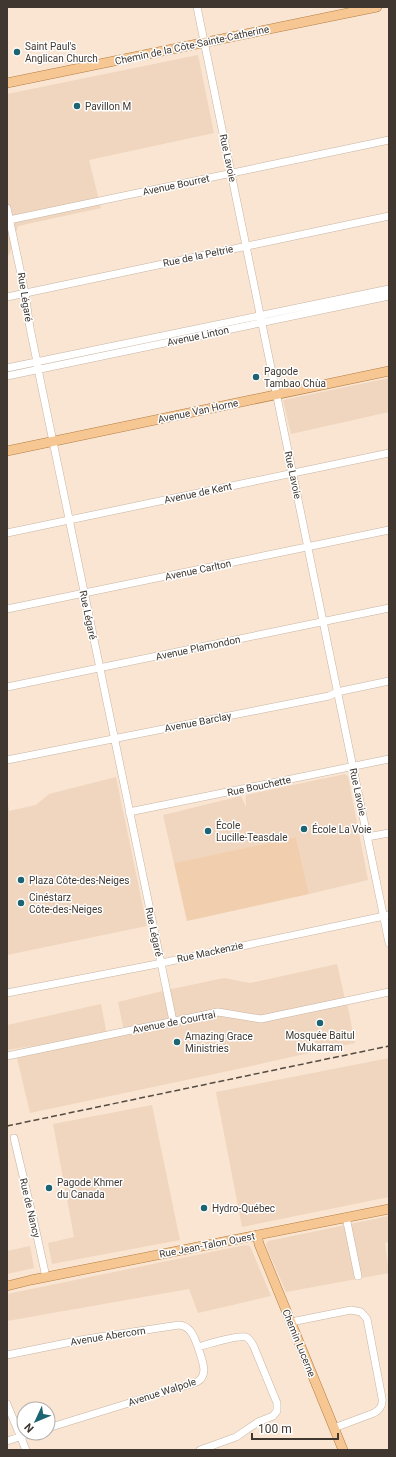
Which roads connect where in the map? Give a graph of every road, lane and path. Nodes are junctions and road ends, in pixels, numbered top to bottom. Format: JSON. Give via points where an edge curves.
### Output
{"nodes":[{"id":1,"x":197,"y":7,"type":"edge"},
{"id":2,"x":377,"y":7,"type":"edge"},
{"id":3,"x":204,"y":43,"type":"junction"},
{"id":4,"x":7,"y":83,"type":"edge"},
{"id":5,"x":389,"y":140,"type":"edge"},
{"id":6,"x":231,"y":174,"type":"junction"},
{"id":7,"x":7,"y":208,"type":"edge"},
{"id":8,"x":389,"y":216,"type":"edge"},
{"id":9,"x":10,"y":220,"type":"junction"},
{"id":10,"x":246,"y":246,"type":"junction"},
{"id":11,"x":389,"y":289,"type":"edge"},
{"id":12,"x":25,"y":293,"type":"junction"},
{"id":13,"x":389,"y":296,"type":"edge"},
{"id":14,"x":7,"y":297,"type":"edge"},
{"id":15,"x":261,"y":319,"type":"junction"},
{"id":16,"x":37,"y":362,"type":"junction"},
{"id":17,"x":7,"y":368,"type":"edge"},
{"id":18,"x":38,"y":370,"type":"junction"},
{"id":19,"x":389,"y":371,"type":"edge"},
{"id":20,"x":7,"y":376,"type":"edge"},
{"id":21,"x":276,"y":394,"type":"junction"},
{"id":22,"x":53,"y":441,"type":"junction"},
{"id":23,"x":7,"y":451,"type":"edge"},
{"id":24,"x":389,"y":453,"type":"edge"},
{"id":25,"x":292,"y":474,"type":"junction"},
{"id":26,"x":69,"y":520,"type":"junction"},
{"id":27,"x":389,"y":530,"type":"edge"},
{"id":28,"x":7,"y":533,"type":"edge"},
{"id":29,"x":308,"y":547,"type":"junction"},
{"id":30,"x":84,"y":593,"type":"junction"},
{"id":31,"x":389,"y":608,"type":"edge"},
{"id":32,"x":7,"y":609,"type":"edge"},
{"id":33,"x":323,"y":622,"type":"junction"},
{"id":34,"x":99,"y":668,"type":"junction"},
{"id":35,"x":389,"y":681,"type":"edge"},
{"id":36,"x":7,"y":687,"type":"edge"},
{"id":37,"x":337,"y":692,"type":"junction"},
{"id":38,"x":113,"y":738,"type":"junction"},
{"id":39,"x":389,"y":758,"type":"edge"},
{"id":40,"x":7,"y":760,"type":"edge"},
{"id":41,"x":352,"y":766,"type":"junction"},
{"id":42,"x":129,"y":812,"type":"junction"},
{"id":43,"x":389,"y":832,"type":"edge"},
{"id":44,"x":367,"y":837,"type":"junction"},
{"id":45,"x":386,"y":916,"type":"edge"},
{"id":46,"x":389,"y":943,"type":"edge"},
{"id":47,"x":160,"y":963,"type":"junction"},
{"id":48,"x":389,"y":992,"type":"edge"},
{"id":49,"x":7,"y":993,"type":"edge"},
{"id":50,"x":173,"y":1021,"type":"junction"},
{"id":51,"x":7,"y":1056,"type":"edge"},
{"id":52,"x":14,"y":1138,"type":"dead end"},
{"id":53,"x":389,"y":1209,"type":"edge"},
{"id":54,"x":346,"y":1217,"type":"junction"},
{"id":55,"x":256,"y":1235,"type":"junction"},
{"id":56,"x":358,"y":1276,"type":"dead end"},
{"id":57,"x":46,"y":1277,"type":"junction"},
{"id":58,"x":26,"y":1281,"type":"junction"},
{"id":59,"x":7,"y":1282,"type":"edge"},
{"id":60,"x":7,"y":1286,"type":"edge"},
{"id":61,"x":291,"y":1322,"type":"junction"},
{"id":62,"x":198,"y":1347,"type":"junction"},
{"id":63,"x":7,"y":1355,"type":"edge"},
{"id":64,"x":7,"y":1404,"type":"edge"},
{"id":65,"x":56,"y":1425,"type":"edge"},
{"id":66,"x":16,"y":1427,"type":"edge"},
{"id":67,"x":334,"y":1428,"type":"junction"},
{"id":68,"x":200,"y":1450,"type":"edge"},
{"id":69,"x":343,"y":1450,"type":"edge"}],
"edges":[{"from":1,"to":3,"type":"street","name":"Rue Lavoie"},
{"from":2,"to":3,"type":"main road","name":"Chemin de la Côte-Sainte-Catherine"},
{"from":3,"to":4,"type":"main road","name":"Chemin de la Côte-Sainte-Catherine"},
{"from":3,"to":6,"type":"street","name":"Rue Lavoie"},
{"from":5,"to":6,"type":"street","name":"Avenue Bourret"},
{"from":6,"to":9,"type":"street","name":"Avenue Bourret"},
{"from":6,"to":10,"type":"street","name":"Rue Lavoie"},
{"from":7,"to":9,"type":"street","name":"Rue Légaré"},
{"from":8,"to":10,"type":"street","name":"Rue de la Peltrie"},
{"from":9,"to":12,"type":"street","name":"Rue Légaré"},
{"from":10,"to":12,"type":"street","name":"Rue de la Peltrie"},
{"from":10,"to":15,"type":"street","name":"Rue Lavoie"},
{"from":11,"to":15,"type":"street","name":"Avenue Linton"},
{"from":12,"to":14,"type":"street","name":"Rue de la Peltrie"},
{"from":12,"to":16,"type":"street","name":"Rue Légaré"},
{"from":13,"to":15,"type":"street","name":"Avenue Linton"},
{"from":15,"to":16,"type":"street","name":"Avenue Linton"},
{"from":15,"to":18,"type":"street","name":"Avenue Linton"},
{"from":15,"to":21,"type":"street","name":"Rue Lavoie"},
{"from":16,"to":17,"type":"street","name":"Avenue Linton"},
{"from":16,"to":18,"type":"street","name":"Rue Légaré"},
{"from":18,"to":20,"type":"street","name":"Avenue Linton"},
{"from":18,"to":22,"type":"street","name":"Rue Légaré"},
{"from":19,"to":21,"type":"main road","name":"Avenue Van Horne"},
{"from":21,"to":22,"type":"main road","name":"Avenue Van Horne"},
{"from":21,"to":25,"type":"street","name":"Rue Lavoie"},
{"from":22,"to":23,"type":"main road","name":"Avenue Van Horne"},
{"from":22,"to":26,"type":"street","name":"Rue Légaré"},
{"from":24,"to":25,"type":"street","name":"Avenue de Kent"},
{"from":25,"to":26,"type":"street","name":"Avenue de Kent"},
{"from":25,"to":29,"type":"street","name":"Rue Lavoie"},
{"from":26,"to":28,"type":"street","name":"Avenue de Kent"},
{"from":26,"to":30,"type":"street","name":"Rue Légaré"},
{"from":27,"to":29,"type":"street","name":"Avenue Carlton"},
{"from":29,"to":30,"type":"street","name":"Avenue Carlton"},
{"from":29,"to":33,"type":"street","name":"Rue Lavoie"},
{"from":30,"to":32,"type":"street","name":"Avenue Carlton"},
{"from":30,"to":34,"type":"street","name":"Rue Légaré"},
{"from":31,"to":33,"type":"street","name":"Avenue Plamondon"},
{"from":33,"to":34,"type":"street","name":"Avenue Plamondon"},
{"from":33,"to":37,"type":"street","name":"Rue Lavoie"},
{"from":34,"to":36,"type":"street","name":"Avenue Plamondon"},
{"from":34,"to":38,"type":"street","name":"Rue Légaré"},
{"from":35,"to":37,"type":"street","name":"Avenue Barclay"},
{"from":37,"to":38,"type":"street","name":"Avenue Barclay","via":[[330,696]]},
{"from":37,"to":41,"type":"street","name":"Rue Lavoie"},
{"from":38,"to":40,"type":"street","name":"Avenue Barclay"},
{"from":38,"to":42,"type":"street","name":"Rue Légaré"},
{"from":39,"to":41,"type":"street","name":"Rue Bouchette"},
{"from":41,"to":42,"type":"street","name":"Rue Bouchette"},
{"from":41,"to":44,"type":"street","name":"Rue Lavoie"},
{"from":42,"to":47,"type":"street","name":"Rue Légaré"},
{"from":43,"to":44,"type":"street"},
{"from":44,"to":45,"type":"street","name":"Rue Lavoie"},
{"from":45,"to":46,"type":"street","name":"Rue Lavoie"},
{"from":45,"to":47,"type":"street","name":"Rue Mackenzie"},
{"from":47,"to":49,"type":"street","name":"Rue Mackenzie"},
{"from":47,"to":50,"type":"street","name":"Rue Légaré"},
{"from":48,"to":50,"type":"street","name":"Avenue de Courtrai","via":[[260,1019],[218,1012]]},
{"from":50,"to":51,"type":"street","name":"Avenue de Courtrai"},
{"from":52,"to":57,"type":"street","name":"Rue de Nancy"},
{"from":53,"to":54,"type":"main road","name":"Rue Jean-Talon Ouest"},
{"from":54,"to":55,"type":"main road","name":"Rue Jean-Talon Ouest"},
{"from":54,"to":56,"type":"street"},
{"from":55,"to":57,"type":"main road","name":"Rue Jean-Talon Ouest"},
{"from":55,"to":61,"type":"main road","name":"Chemin Lucerne"},
{"from":57,"to":58,"type":"main road","name":"Rue Jean-Talon Ouest"},
{"from":58,"to":59,"type":"main road","name":"Rue Jean-Talon Ouest"},
{"from":58,"to":60,"type":"main road","name":"Rue Jean-Talon Ouest"},
{"from":61,"to":67,"type":"main road","name":"Chemin Lucerne"},
{"from":61,"to":67,"type":"street","via":[[352,1310],[362,1312],[367,1318],[382,1404],[374,1413]]},
{"from":62,"to":63,"type":"street","name":"Avenue Abercorn","via":[[190,1330],[179,1325],[86,1339]]},
{"from":62,"to":65,"type":"street","name":"Avenue Walpole","via":[[204,1370],[200,1380]]},
{"from":62,"to":68,"type":"street","via":[[240,1337],[249,1339],[277,1404],[276,1413],[270,1417],[236,1437]]},
{"from":64,"to":66,"type":"street"},
{"from":67,"to":69,"type":"main road","name":"Chemin Lucerne"}]}
